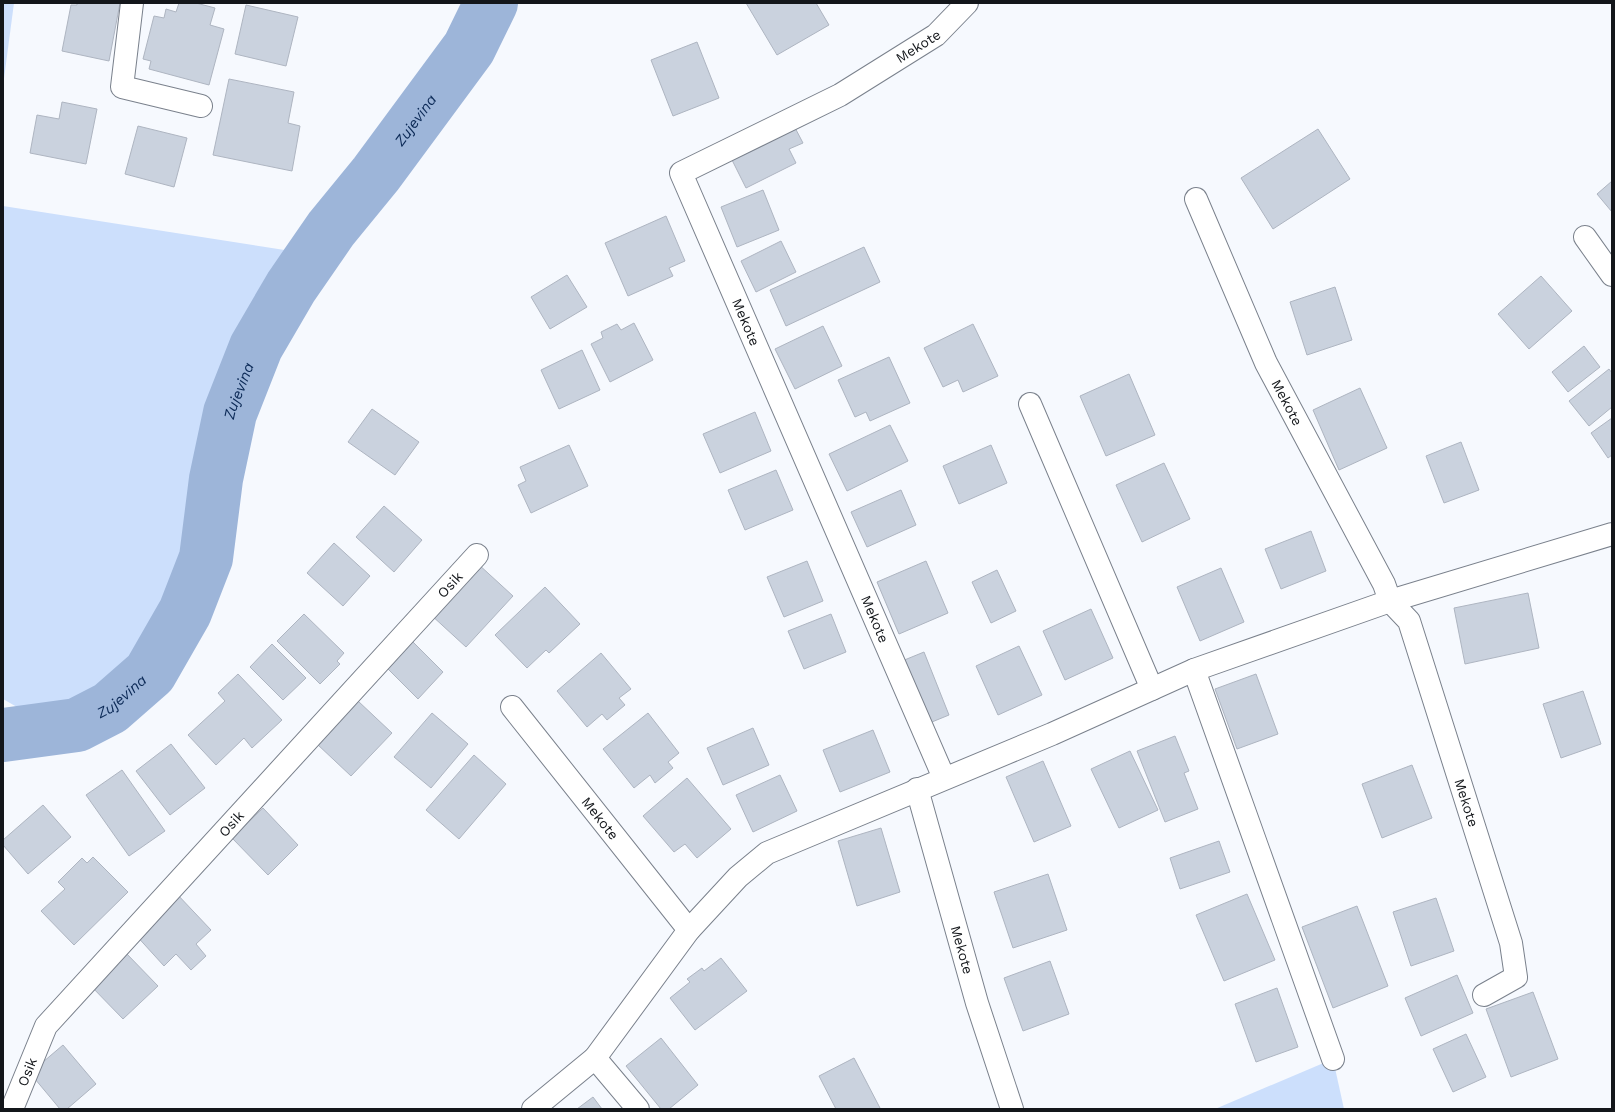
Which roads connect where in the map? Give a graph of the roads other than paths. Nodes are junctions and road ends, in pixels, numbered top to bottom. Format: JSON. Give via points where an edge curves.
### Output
{"nodes":[{"id":1,"x":132,"y":3,"type":"edge"},
{"id":2,"x":967,"y":3,"type":"edge"},
{"id":3,"x":201,"y":106,"type":"dead end"},
{"id":4,"x":1196,"y":199,"type":"dead end"},
{"id":5,"x":1585,"y":237,"type":"dead end"},
{"id":6,"x":1612,"y":275,"type":"edge"},
{"id":7,"x":1030,"y":404,"type":"dead end"},
{"id":8,"x":1612,"y":534,"type":"edge"},
{"id":9,"x":477,"y":555,"type":"dead end"},
{"id":10,"x":1390,"y":601,"type":"junction"},
{"id":11,"x":1194,"y":670,"type":"junction"},
{"id":12,"x":1152,"y":689,"type":"junction"},
{"id":13,"x":512,"y":707,"type":"dead end"},
{"id":14,"x":944,"y":778,"type":"junction"},
{"id":15,"x":917,"y":789,"type":"junction"},
{"id":16,"x":689,"y":930,"type":"junction"},
{"id":17,"x":1484,"y":994,"type":"dead end"},
{"id":18,"x":595,"y":1058,"type":"junction"},
{"id":19,"x":1333,"y":1059,"type":"dead end"},
{"id":20,"x":12,"y":1109,"type":"edge"},
{"id":21,"x":533,"y":1109,"type":"edge"},
{"id":22,"x":638,"y":1109,"type":"edge"},
{"id":23,"x":1012,"y":1109,"type":"edge"}],
"edges":[{"from":1,"to":3,"type":"street","via":[[122,87]]},
{"from":2,"to":14,"type":"street","name":"Mekote","via":[[936,35],[840,95],[681,173]]},
{"from":4,"to":10,"type":"street","name":"Mekote","via":[[1266,363],[1384,584]]},
{"from":5,"to":6,"type":"street"},
{"from":7,"to":12,"type":"street"},
{"from":8,"to":10,"type":"street"},
{"from":9,"to":20,"type":"street","name":"Osik","via":[[46,1026]]},
{"from":10,"to":11,"type":"street"},
{"from":10,"to":17,"type":"street","name":"Mekote","via":[[1409,621],[1511,943],[1516,977]]},
{"from":11,"to":12,"type":"street"},
{"from":11,"to":19,"type":"street"},
{"from":12,"to":14,"type":"street","via":[[1052,734]]},
{"from":13,"to":16,"type":"street","name":"Mekote"},
{"from":14,"to":15,"type":"street"},
{"from":15,"to":16,"type":"street","via":[[767,853],[738,877]]},
{"from":15,"to":23,"type":"street","name":"Mekote","via":[[977,1003]]},
{"from":16,"to":18,"type":"street"},
{"from":18,"to":21,"type":"street"},
{"from":18,"to":22,"type":"street"}]}
